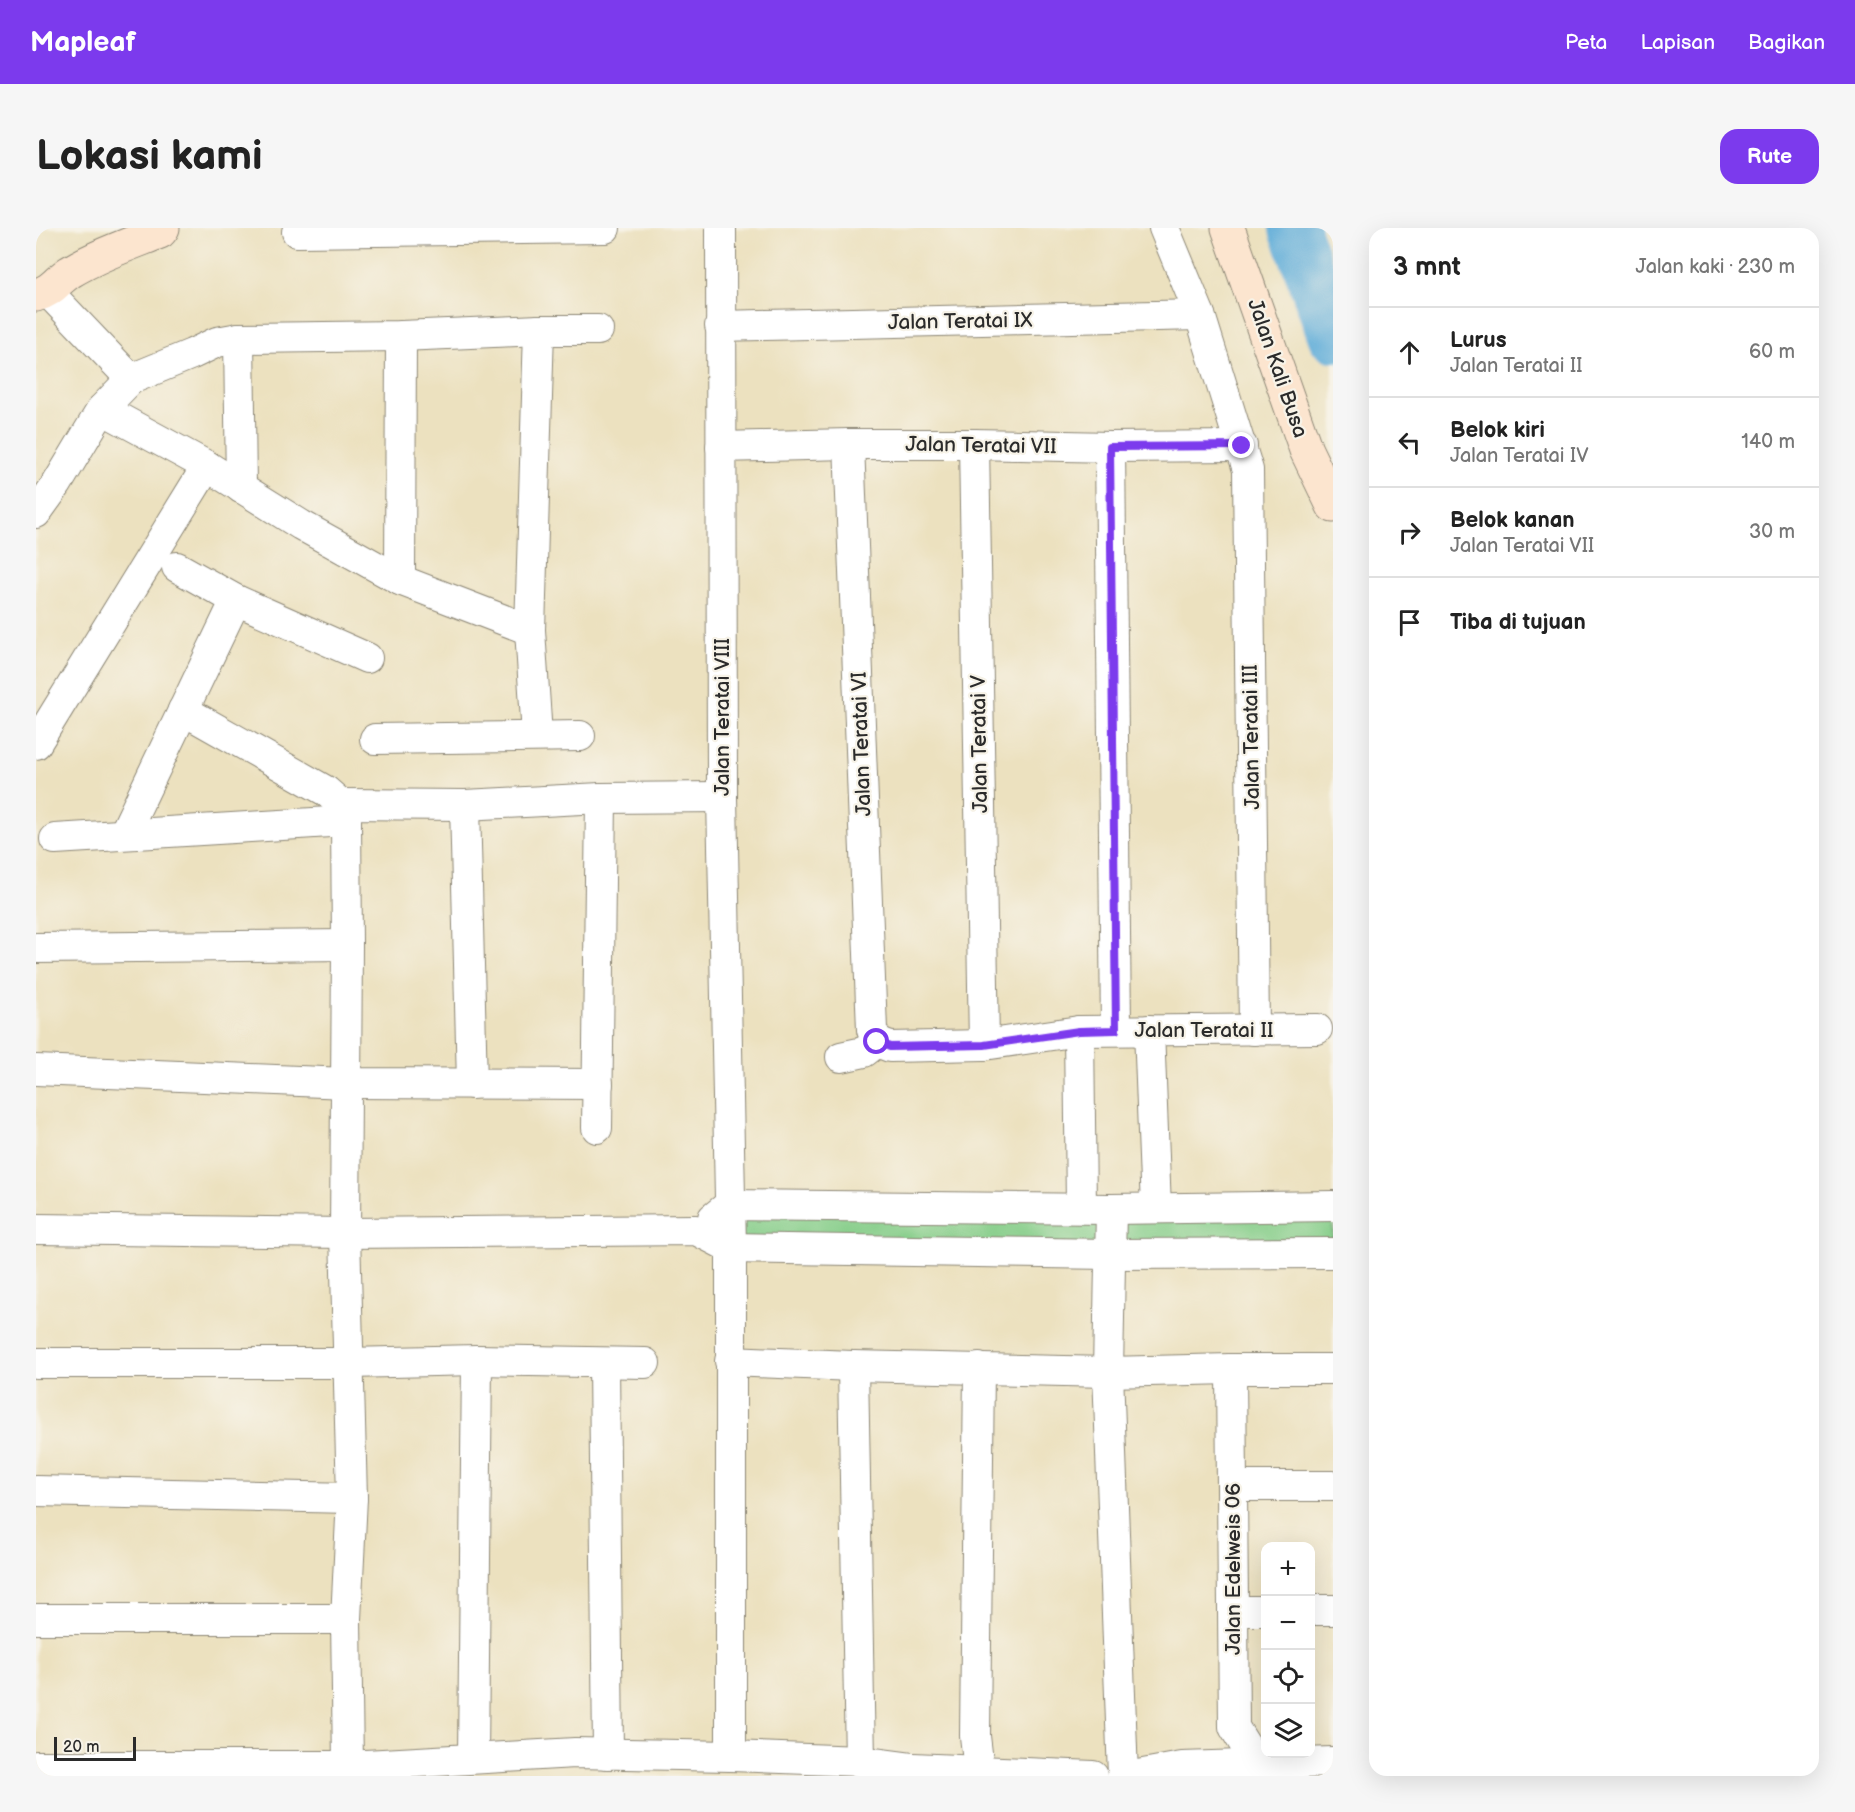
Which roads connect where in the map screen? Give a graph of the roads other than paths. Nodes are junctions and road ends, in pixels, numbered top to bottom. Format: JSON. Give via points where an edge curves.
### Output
{"nodes":[{"id":1,"x":163,"y":228,"type":"edge"},
{"id":2,"x":300,"y":228,"type":"edge"},
{"id":3,"x":605,"y":228,"type":"edge"},
{"id":4,"x":721,"y":228,"type":"edge"},
{"id":5,"x":1164,"y":228,"type":"edge"},
{"id":6,"x":1228,"y":228,"type":"edge"},
{"id":7,"x":42,"y":294,"type":"edge"},
{"id":8,"x":1200,"y":315,"type":"junction"},
{"id":9,"x":720,"y":327,"type":"junction"},
{"id":10,"x":538,"y":330,"type":"junction"},
{"id":11,"x":598,"y":330,"type":"dead end"},
{"id":12,"x":401,"y":336,"type":"junction"},
{"id":13,"x":239,"y":338,"type":"junction"},
{"id":14,"x":131,"y":380,"type":"junction"},
{"id":15,"x":102,"y":409,"type":"junction"},
{"id":16,"x":849,"y":444,"type":"junction"},
{"id":17,"x":974,"y":444,"type":"junction"},
{"id":18,"x":1242,"y":446,"type":"junction"},
{"id":19,"x":721,"y":447,"type":"junction"},
{"id":20,"x":1110,"y":447,"type":"junction"},
{"id":21,"x":207,"y":466,"type":"junction"},
{"id":22,"x":241,"y":488,"type":"junction"},
{"id":23,"x":1332,"y":503,"type":"edge"},
{"id":24,"x":36,"y":513,"type":"edge"},
{"id":25,"x":177,"y":567,"type":"dead end"},
{"id":26,"x":400,"y":580,"type":"junction"},
{"id":27,"x":236,"y":600,"type":"junction"},
{"id":28,"x":530,"y":630,"type":"junction"},
{"id":29,"x":367,"y":657,"type":"dead end"},
{"id":30,"x":183,"y":710,"type":"junction"},
{"id":31,"x":537,"y":736,"type":"junction"},
{"id":32,"x":580,"y":736,"type":"dead end"},
{"id":33,"x":375,"y":739,"type":"dead end"},
{"id":34,"x":36,"y":744,"type":"edge"},
{"id":35,"x":722,"y":797,"type":"junction"},
{"id":36,"x":601,"y":798,"type":"junction"},
{"id":37,"x":465,"y":805,"type":"junction"},
{"id":38,"x":343,"y":812,"type":"junction"},
{"id":39,"x":124,"y":834,"type":"junction"},
{"id":40,"x":55,"y":839,"type":"dead end"},
{"id":41,"x":347,"y":945,"type":"junction"},
{"id":42,"x":36,"y":948,"type":"edge"},
{"id":43,"x":1317,"y":1029,"type":"dead end"},
{"id":44,"x":1116,"y":1030,"type":"junction"},
{"id":45,"x":1149,"y":1030,"type":"junction"},
{"id":46,"x":1254,"y":1030,"type":"junction"},
{"id":47,"x":1079,"y":1031,"type":"junction"},
{"id":48,"x":877,"y":1042,"type":"junction"},
{"id":49,"x":984,"y":1045,"type":"junction"},
{"id":50,"x":841,"y":1057,"type":"dead end"},
{"id":51,"x":36,"y":1070,"type":"edge"},
{"id":52,"x":346,"y":1083,"type":"junction"},
{"id":53,"x":472,"y":1084,"type":"junction"},
{"id":54,"x":598,"y":1084,"type":"junction"},
{"id":55,"x":597,"y":1128,"type":"dead end"},
{"id":56,"x":729,"y":1205,"type":"junction"},
{"id":57,"x":1333,"y":1206,"type":"edge"},
{"id":58,"x":1081,"y":1208,"type":"junction"},
{"id":59,"x":1156,"y":1208,"type":"junction"},
{"id":60,"x":1111,"y":1209,"type":"junction"},
{"id":61,"x":36,"y":1229,"type":"edge"},
{"id":62,"x":696,"y":1230,"type":"junction"},
{"id":63,"x":345,"y":1233,"type":"junction"},
{"id":64,"x":731,"y":1248,"type":"junction"},
{"id":65,"x":1333,"y":1252,"type":"edge"},
{"id":66,"x":1110,"y":1254,"type":"junction"},
{"id":67,"x":477,"y":1360,"type":"junction"},
{"id":68,"x":730,"y":1361,"type":"junction"},
{"id":69,"x":645,"y":1362,"type":"dead end"},
{"id":70,"x":36,"y":1363,"type":"edge"},
{"id":71,"x":349,"y":1363,"type":"junction"},
{"id":72,"x":604,"y":1363,"type":"junction"},
{"id":73,"x":853,"y":1366,"type":"junction"},
{"id":74,"x":979,"y":1368,"type":"junction"},
{"id":75,"x":1231,"y":1368,"type":"junction"},
{"id":76,"x":1333,"y":1369,"type":"edge"},
{"id":77,"x":1108,"y":1372,"type":"junction"},
{"id":78,"x":1232,"y":1486,"type":"junction"},
{"id":79,"x":1333,"y":1486,"type":"edge"},
{"id":80,"x":36,"y":1491,"type":"edge"},
{"id":81,"x":352,"y":1498,"type":"junction"},
{"id":82,"x":1315,"y":1610,"type":"edge"},
{"id":83,"x":1333,"y":1610,"type":"edge"},
{"id":84,"x":1233,"y":1611,"type":"junction"},
{"id":85,"x":1261,"y":1611,"type":"edge"},
{"id":86,"x":36,"y":1619,"type":"edge"},
{"id":87,"x":346,"y":1619,"type":"junction"},
{"id":88,"x":608,"y":1754,"type":"junction"},
{"id":89,"x":731,"y":1756,"type":"junction"},
{"id":90,"x":473,"y":1757,"type":"junction"},
{"id":91,"x":860,"y":1761,"type":"junction"},
{"id":92,"x":1333,"y":1762,"type":"edge"},
{"id":93,"x":1256,"y":1763,"type":"junction"},
{"id":94,"x":576,"y":1764,"type":"edge"},
{"id":95,"x":36,"y":1766,"type":"edge"},
{"id":96,"x":348,"y":1766,"type":"junction"},
{"id":97,"x":979,"y":1770,"type":"junction"},
{"id":98,"x":1181,"y":1771,"type":"edge"},
{"id":99,"x":913,"y":1772,"type":"edge"},
{"id":100,"x":1093,"y":1776,"type":"edge"},
{"id":101,"x":1123,"y":1776,"type":"edge"},
{"id":102,"x":1132,"y":1776,"type":"edge"}],
"edges":[{"from":1,"to":7,"type":"street","via":[[69,273]]},
{"from":2,"to":3,"type":"street","via":[[297,232]]},
{"from":4,"to":9,"type":"street","name":"Jalan Teratai VIII"},
{"from":5,"to":8,"type":"street","name":"Jalan Teratai III"},
{"from":6,"to":23,"type":"street","name":"Jalan Kali Busa","via":[[1306,450]]},
{"from":7,"to":14,"type":"street"},
{"from":8,"to":9,"type":"street","name":"Jalan Teratai IX"},
{"from":8,"to":18,"type":"street","name":"Jalan Teratai III"},
{"from":9,"to":19,"type":"street","name":"Jalan Teratai VIII"},
{"from":10,"to":11,"type":"street"},
{"from":10,"to":12,"type":"street"},
{"from":10,"to":28,"type":"street"},
{"from":12,"to":13,"type":"street"},
{"from":12,"to":26,"type":"street"},
{"from":13,"to":14,"type":"street","via":[[217,342]]},
{"from":13,"to":22,"type":"street"},
{"from":14,"to":15,"type":"street"},
{"from":15,"to":21,"type":"street"},
{"from":15,"to":24,"type":"street"},
{"from":16,"to":17,"type":"street","name":"Jalan Teratai VII"},
{"from":16,"to":19,"type":"street","name":"Jalan Teratai VII"},
{"from":16,"to":48,"type":"street","name":"Jalan Teratai VI","via":[[872,1030]]},
{"from":17,"to":20,"type":"street","name":"Jalan Teratai VII"},
{"from":17,"to":49,"type":"street","name":"Jalan Teratai V"},
{"from":18,"to":20,"type":"street","name":"Jalan Teratai VII"},
{"from":18,"to":46,"type":"street","name":"Jalan Teratai III","via":[[1248,470]]},
{"from":19,"to":35,"type":"street","name":"Jalan Teratai VIII"},
{"from":20,"to":44,"type":"street"},
{"from":21,"to":22,"type":"street"},
{"from":21,"to":34,"type":"street"},
{"from":22,"to":26,"type":"street"},
{"from":25,"to":27,"type":"street"},
{"from":26,"to":28,"type":"street"},
{"from":27,"to":29,"type":"street"},
{"from":27,"to":30,"type":"street"},
{"from":28,"to":31,"type":"street"},
{"from":30,"to":38,"type":"street","via":[[326,791]]},
{"from":30,"to":39,"type":"street"},
{"from":31,"to":32,"type":"street"},
{"from":31,"to":33,"type":"street"},
{"from":35,"to":36,"type":"street"},
{"from":35,"to":56,"type":"street","name":"Jalan Teratai VIII"},
{"from":36,"to":37,"type":"street"},
{"from":36,"to":54,"type":"street"},
{"from":37,"to":38,"type":"street"},
{"from":37,"to":53,"type":"street"},
{"from":38,"to":39,"type":"street"},
{"from":38,"to":41,"type":"street"},
{"from":39,"to":40,"type":"street"},
{"from":41,"to":42,"type":"street"},
{"from":41,"to":52,"type":"street"},
{"from":43,"to":46,"type":"street","name":"Jalan Teratai II"},
{"from":44,"to":45,"type":"street","name":"Jalan Teratai II"},
{"from":44,"to":47,"type":"street","name":"Jalan Teratai II"},
{"from":45,"to":46,"type":"street","name":"Jalan Teratai II"},
{"from":45,"to":59,"type":"street"},
{"from":47,"to":49,"type":"street","name":"Jalan Teratai II"},
{"from":47,"to":58,"type":"street"},
{"from":48,"to":49,"type":"street","name":"Jalan Teratai II","via":[[890,1047]]},
{"from":48,"to":50,"type":"street","via":[[864,1052]]},
{"from":51,"to":52,"type":"street"},
{"from":52,"to":53,"type":"street"},
{"from":52,"to":63,"type":"street"},
{"from":53,"to":54,"type":"street"},
{"from":54,"to":55,"type":"street"},
{"from":56,"to":58,"type":"street"},
{"from":56,"to":62,"type":"street"},
{"from":56,"to":64,"type":"street","name":"Jalan Teratai VIII"},
{"from":57,"to":59,"type":"street"},
{"from":58,"to":60,"type":"street"},
{"from":59,"to":60,"type":"street"},
{"from":60,"to":66,"type":"street"},
{"from":61,"to":63,"type":"street"},
{"from":62,"to":63,"type":"street"},
{"from":62,"to":64,"type":"street"},
{"from":63,"to":71,"type":"street"},
{"from":64,"to":66,"type":"street"},
{"from":64,"to":68,"type":"street","name":"Jalan Teratai VIII"},
{"from":65,"to":66,"type":"street"},
{"from":66,"to":77,"type":"street"},
{"from":67,"to":71,"type":"street"},
{"from":67,"to":72,"type":"street"},
{"from":67,"to":90,"type":"street"},
{"from":68,"to":73,"type":"street"},
{"from":68,"to":89,"type":"street","name":"Jalan Teratai VIII"},
{"from":69,"to":72,"type":"street"},
{"from":70,"to":71,"type":"street"},
{"from":71,"to":81,"type":"street"},
{"from":72,"to":88,"type":"street"},
{"from":73,"to":74,"type":"street"},
{"from":73,"to":91,"type":"street"},
{"from":74,"to":77,"type":"street"},
{"from":74,"to":97,"type":"street","via":[[975,1736]]},
{"from":75,"to":76,"type":"street"},
{"from":75,"to":77,"type":"street"},
{"from":75,"to":78,"type":"street","name":"Jalan Edelweis 06"},
{"from":77,"to":101,"type":"street"},
{"from":78,"to":79,"type":"street"},
{"from":78,"to":84,"type":"street","name":"Jalan Edelweis 06"},
{"from":80,"to":81,"type":"street"},
{"from":81,"to":87,"type":"street"},
{"from":82,"to":83,"type":"street"},
{"from":84,"to":85,"type":"street"},
{"from":84,"to":93,"type":"street","name":"Jalan Edelweis 06","via":[[1234,1727]]},
{"from":86,"to":87,"type":"street"},
{"from":87,"to":96,"type":"street"},
{"from":88,"to":89,"type":"street"},
{"from":88,"to":94,"type":"street"},
{"from":89,"to":91,"type":"street"},
{"from":90,"to":94,"type":"street"},
{"from":90,"to":96,"type":"street"},
{"from":91,"to":99,"type":"street"},
{"from":92,"to":93,"type":"street"},
{"from":93,"to":98,"type":"street"},
{"from":95,"to":96,"type":"street"},
{"from":97,"to":99,"type":"street"},
{"from":97,"to":100,"type":"street"},
{"from":98,"to":102,"type":"street"}]}
